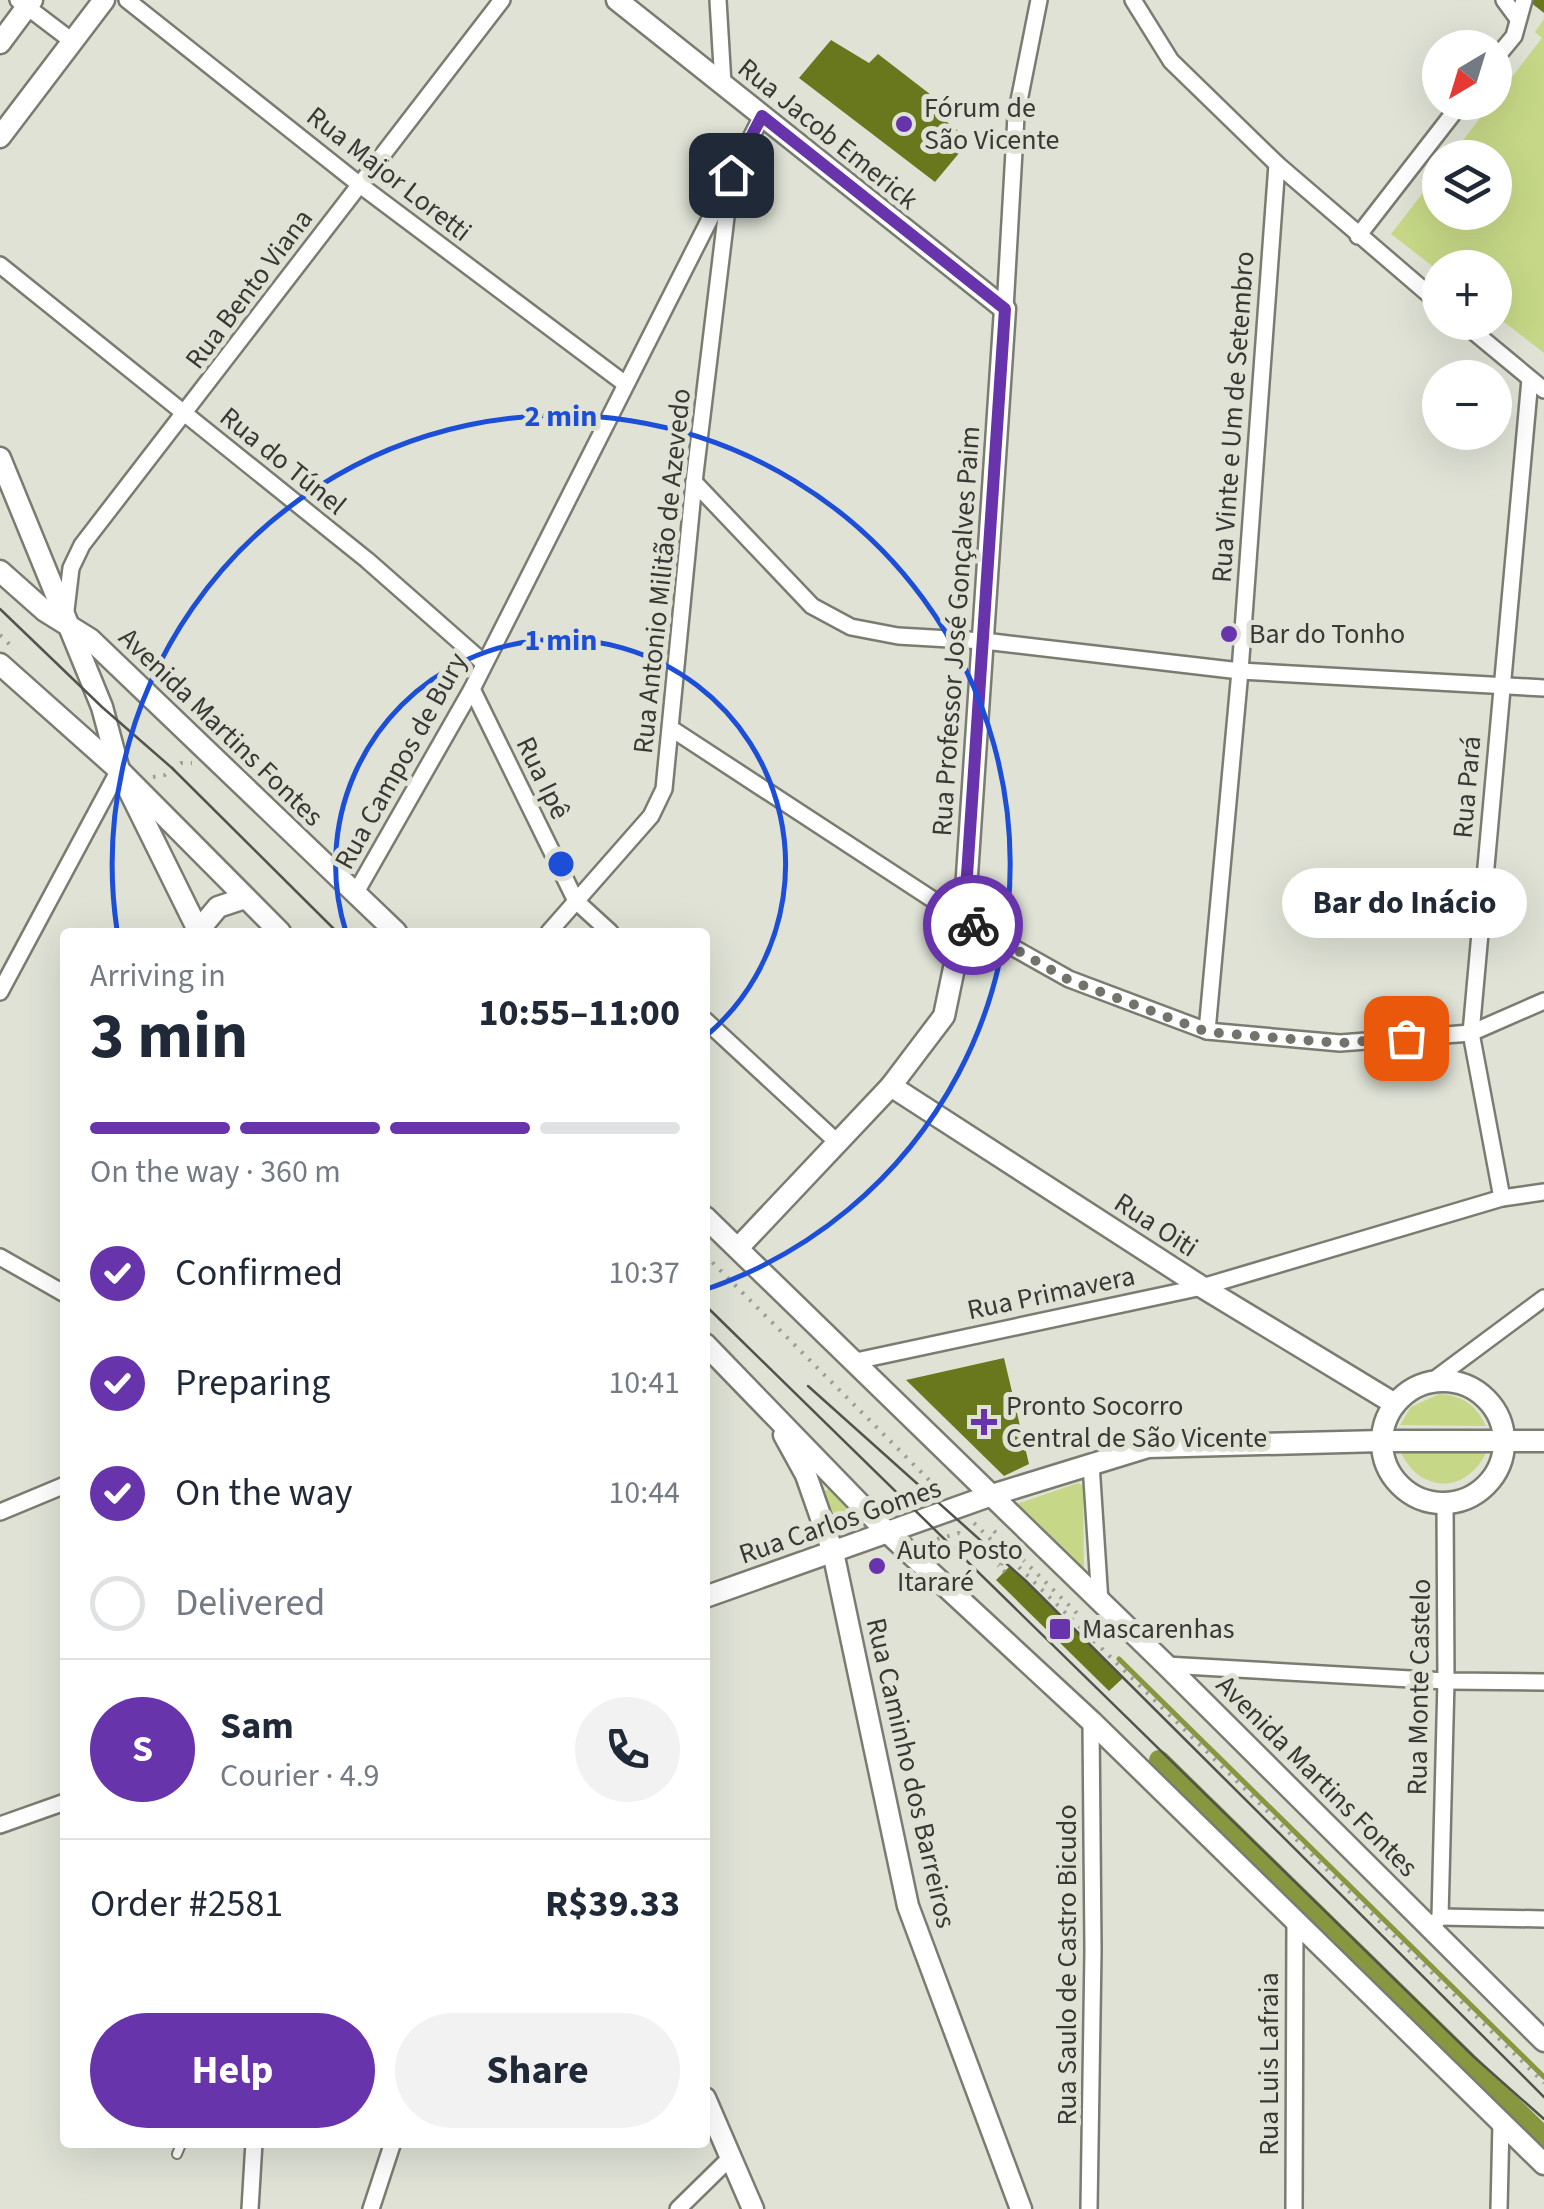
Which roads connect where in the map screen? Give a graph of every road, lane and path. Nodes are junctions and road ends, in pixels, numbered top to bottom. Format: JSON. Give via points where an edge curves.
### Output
{"nodes":[{"id":1,"x":104,"y":0,"type":"edge"},
{"id":2,"x":128,"y":0,"type":"edge"},
{"id":3,"x":502,"y":0,"type":"edge"},
{"id":4,"x":617,"y":0,"type":"edge"},
{"id":5,"x":718,"y":0,"type":"edge"},
{"id":6,"x":1039,"y":0,"type":"edge"},
{"id":7,"x":1133,"y":0,"type":"edge"},
{"id":8,"x":1504,"y":0,"type":"edge"},
{"id":9,"x":1524,"y":0,"type":"edge"},
{"id":10,"x":26,"y":2,"type":"edge"},
{"id":11,"x":1518,"y":19,"type":"junction"},
{"id":12,"x":1512,"y":39,"type":"edge"},
{"id":13,"x":72,"y":40,"type":"junction"},
{"id":14,"x":0,"y":42,"type":"edge"},
{"id":15,"x":723,"y":84,"type":"junction"},
{"id":16,"x":762,"y":116,"type":"junction"},
{"id":17,"x":1448,"y":120,"type":"edge"},
{"id":18,"x":0,"y":137,"type":"edge"},
{"id":19,"x":1276,"y":164,"type":"junction"},
{"id":20,"x":731,"y":175,"type":"junction"},
{"id":21,"x":360,"y":185,"type":"junction"},
{"id":22,"x":1358,"y":236,"type":"junction"},
{"id":23,"x":1,"y":268,"type":"edge"},
{"id":24,"x":1422,"y":289,"type":"edge"},
{"id":25,"x":1005,"y":309,"type":"junction"},
{"id":26,"x":1483,"y":340,"type":"edge"},
{"id":27,"x":1530,"y":379,"type":"junction"},
{"id":28,"x":624,"y":383,"type":"junction"},
{"id":29,"x":1544,"y":390,"type":"edge"},
{"id":30,"x":184,"y":414,"type":"junction"},
{"id":31,"x":0,"y":458,"type":"edge"},
{"id":32,"x":694,"y":482,"type":"junction"},
{"id":33,"x":0,"y":572,"type":"edge"},
{"id":34,"x":66,"y":622,"type":"junction"},
{"id":35,"x":0,"y":635,"type":"edge"},
{"id":36,"x":984,"y":642,"type":"junction"},
{"id":37,"x":23,"y":658,"type":"dead end"},
{"id":38,"x":484,"y":662,"type":"junction"},
{"id":39,"x":0,"y":664,"type":"edge"},
{"id":40,"x":1240,"y":671,"type":"junction"},
{"id":41,"x":1500,"y":684,"type":"junction"},
{"id":42,"x":1544,"y":688,"type":"edge"},
{"id":43,"x":472,"y":689,"type":"junction"},
{"id":44,"x":672,"y":729,"type":"junction"},
{"id":45,"x":119,"y":770,"type":"junction"},
{"id":46,"x":141,"y":771,"type":"dead end"},
{"id":47,"x":204,"y":774,"type":"dead end"},
{"id":48,"x":355,"y":894,"type":"junction"},
{"id":49,"x":245,"y":898,"type":"junction"},
{"id":50,"x":576,"y":901,"type":"junction"},
{"id":51,"x":964,"y":920,"type":"junction"},
{"id":52,"x":196,"y":928,"type":"edge"},
{"id":53,"x":201,"y":928,"type":"edge"},
{"id":54,"x":276,"y":928,"type":"edge"},
{"id":55,"x":392,"y":928,"type":"edge"},
{"id":56,"x":552,"y":928,"type":"edge"},
{"id":57,"x":606,"y":928,"type":"edge"},
{"id":58,"x":0,"y":992,"type":"edge"},
{"id":59,"x":1544,"y":1001,"type":"edge"},
{"id":60,"x":710,"y":1025,"type":"edge"},
{"id":61,"x":1207,"y":1032,"type":"junction"},
{"id":62,"x":1471,"y":1032,"type":"junction"},
{"id":63,"x":891,"y":1086,"type":"junction"},
{"id":64,"x":837,"y":1142,"type":"junction"},
{"id":65,"x":1544,"y":1192,"type":"edge"},
{"id":66,"x":1502,"y":1198,"type":"junction"},
{"id":67,"x":710,"y":1223,"type":"edge"},
{"id":68,"x":738,"y":1248,"type":"junction"},
{"id":69,"x":0,"y":1257,"type":"edge"},
{"id":70,"x":710,"y":1260,"type":"edge"},
{"id":71,"x":1202,"y":1287,"type":"junction"},
{"id":72,"x":60,"y":1291,"type":"edge"},
{"id":73,"x":1544,"y":1298,"type":"edge"},
{"id":74,"x":710,"y":1349,"type":"edge"},
{"id":75,"x":856,"y":1361,"type":"junction"},
{"id":76,"x":1431,"y":1382,"type":"junction"},
{"id":77,"x":1395,"y":1404,"type":"junction"},
{"id":78,"x":769,"y":1408,"type":"junction"},
{"id":79,"x":1504,"y":1440,"type":"junction"},
{"id":80,"x":1382,"y":1441,"type":"junction"},
{"id":81,"x":1544,"y":1441,"type":"edge"},
{"id":82,"x":1091,"y":1464,"type":"junction"},
{"id":83,"x":60,"y":1487,"type":"edge"},
{"id":84,"x":992,"y":1495,"type":"junction"},
{"id":85,"x":1445,"y":1503,"type":"junction"},
{"id":86,"x":958,"y":1508,"type":"junction"},
{"id":87,"x":0,"y":1512,"type":"edge"},
{"id":88,"x":994,"y":1531,"type":"dead end"},
{"id":89,"x":888,"y":1532,"type":"junction"},
{"id":90,"x":918,"y":1545,"type":"dead end"},
{"id":91,"x":1014,"y":1551,"type":"junction"},
{"id":92,"x":833,"y":1552,"type":"junction"},
{"id":93,"x":1008,"y":1557,"type":"junction"},
{"id":94,"x":998,"y":1566,"type":"junction"},
{"id":95,"x":1004,"y":1572,"type":"dead end"},
{"id":96,"x":710,"y":1595,"type":"edge"},
{"id":97,"x":1100,"y":1602,"type":"junction"},
{"id":98,"x":1099,"y":1635,"type":"dead end"},
{"id":99,"x":1166,"y":1664,"type":"junction"},
{"id":100,"x":1446,"y":1681,"type":"junction"},
{"id":101,"x":1544,"y":1682,"type":"edge"},
{"id":102,"x":1090,"y":1721,"type":"junction"},
{"id":103,"x":60,"y":1804,"type":"edge"},
{"id":104,"x":0,"y":1825,"type":"edge"},
{"id":105,"x":1544,"y":1918,"type":"edge"},
{"id":106,"x":1294,"y":1919,"type":"junction"},
{"id":107,"x":1435,"y":1922,"type":"junction"},
{"id":108,"x":1544,"y":2041,"type":"edge"},
{"id":109,"x":1544,"y":2083,"type":"edge"},
{"id":110,"x":710,"y":2109,"type":"edge"},
{"id":111,"x":1501,"y":2123,"type":"junction"},
{"id":112,"x":180,"y":2148,"type":"edge"},
{"id":113,"x":254,"y":2148,"type":"edge"},
{"id":114,"x":391,"y":2148,"type":"edge"},
{"id":115,"x":177,"y":2154,"type":"dead end"},
{"id":116,"x":732,"y":2156,"type":"junction"},
{"id":117,"x":1544,"y":2164,"type":"edge"},
{"id":118,"x":250,"y":2209,"type":"edge"},
{"id":119,"x":371,"y":2209,"type":"edge"},
{"id":120,"x":678,"y":2209,"type":"edge"},
{"id":121,"x":753,"y":2209,"type":"edge"},
{"id":122,"x":1021,"y":2209,"type":"edge"},
{"id":123,"x":1089,"y":2209,"type":"edge"},
{"id":124,"x":1294,"y":2209,"type":"edge"},
{"id":125,"x":1499,"y":2209,"type":"edge"}],
"edges":[{"from":1,"to":13,"type":"street"},
{"from":2,"to":21,"type":"street","name":"Rua Major Loretti"},
{"from":3,"to":21,"type":"street","name":"Rua Bento Viana"},
{"from":4,"to":15,"type":"street","name":"Rua Jacob Emerick"},
{"from":5,"to":15,"type":"street"},
{"from":6,"to":25,"type":"street","name":"Rua Professor José Gonçalves Paim","via":[[1016,116]]},
{"from":7,"to":19,"type":"street","via":[[1171,60]]},
{"from":8,"to":11,"type":"street"},
{"from":9,"to":11,"type":"street"},
{"from":10,"to":13,"type":"street"},
{"from":10,"to":14,"type":"street"},
{"from":11,"to":12,"type":"street"},
{"from":13,"to":18,"type":"street"},
{"from":15,"to":16,"type":"street","name":"Rua Jacob Emerick"},
{"from":16,"to":20,"type":"street","name":"Rua Campos de Bury"},
{"from":16,"to":25,"type":"street","name":"Rua Jacob Emerick"},
{"from":17,"to":22,"type":"street"},
{"from":19,"to":22,"type":"street"},
{"from":19,"to":40,"type":"street","name":"Rua Vinte e Um de Setembro"},
{"from":20,"to":28,"type":"street","name":"Rua Campos de Bury"},
{"from":20,"to":32,"type":"street","name":"Rua Antonio Militão de Azevedo"},
{"from":21,"to":28,"type":"street","name":"Rua Major Loretti"},
{"from":21,"to":30,"type":"street","name":"Rua Bento Viana"},
{"from":22,"to":24,"type":"street"},
{"from":23,"to":30,"type":"street","name":"Rua do Túnel"},
{"from":25,"to":36,"type":"street","name":"Rua Professor José Gonçalves Paim"},
{"from":26,"to":27,"type":"street"},
{"from":27,"to":29,"type":"street"},
{"from":27,"to":41,"type":"street","name":"Rua Pará"},
{"from":28,"to":38,"type":"street","name":"Rua Campos de Bury"},
{"from":30,"to":34,"type":"street","name":"Rua Bento Viana","via":[[82,545],[70,568]]},
{"from":30,"to":38,"type":"street","name":"Rua do Túnel"},
{"from":31,"to":34,"type":"street"},
{"from":32,"to":36,"type":"street","via":[[812,606],[852,628]]},
{"from":32,"to":44,"type":"street","name":"Rua Antonio Militão de Azevedo"},
{"from":33,"to":34,"type":"street","name":"Avenida Martins Fontes"},
{"from":34,"to":45,"type":"street","via":[[102,706]]},
{"from":34,"to":48,"type":"street","name":"Avenida Martins Fontes"},
{"from":35,"to":37,"type":"path"},
{"from":36,"to":40,"type":"street"},
{"from":36,"to":51,"type":"street","name":"Rua Professor José Gonçalves Paim"},
{"from":38,"to":43,"type":"street","name":"Rua Campos de Bury"},
{"from":39,"to":45,"type":"street"},
{"from":40,"to":41,"type":"street"},
{"from":40,"to":61,"type":"street","name":"Rua Vinte e Um de Setembro"},
{"from":41,"to":42,"type":"street"},
{"from":41,"to":62,"type":"street","name":"Rua Pará"},
{"from":43,"to":48,"type":"street","name":"Rua Campos de Bury"},
{"from":43,"to":50,"type":"street","name":"Rua Ipê"},
{"from":44,"to":50,"type":"street","name":"Rua Antonio Militão de Azevedo","via":[[664,788],[651,816]]},
{"from":44,"to":51,"type":"street"},
{"from":45,"to":49,"type":"street"},
{"from":45,"to":52,"type":"street"},
{"from":45,"to":58,"type":"street"},
{"from":46,"to":47,"type":"path","via":[[159,778],[190,761]]},
{"from":48,"to":55,"type":"street","name":"Avenida Martins Fontes"},
{"from":49,"to":53,"type":"street","via":[[218,907]]},
{"from":49,"to":54,"type":"street"},
{"from":50,"to":56,"type":"street","name":"Rua Antonio Militão de Azevedo"},
{"from":50,"to":57,"type":"street","name":"Rua Ipê"},
{"from":51,"to":61,"type":"street","via":[[1069,980]]},
{"from":51,"to":63,"type":"street","name":"Rua Professor José Gonçalves Paim","via":[[944,1015]]},
{"from":59,"to":62,"type":"street"},
{"from":60,"to":64,"type":"street"},
{"from":61,"to":62,"type":"street","via":[[1340,1043]]},
{"from":62,"to":66,"type":"street","name":"Rua Pará"},
{"from":63,"to":64,"type":"street","name":"Rua Professor José Gonçalves Paim"},
{"from":63,"to":71,"type":"street","name":"Rua Oiti"},
{"from":64,"to":68,"type":"street","name":"Rua Professor José Gonçalves Paim"},
{"from":65,"to":66,"type":"street","name":"Rua Primavera"},
{"from":66,"to":71,"type":"street","name":"Rua Primavera"},
{"from":67,"to":68,"type":"street","name":"Avenida Martins Fontes"},
{"from":68,"to":75,"type":"street","name":"Avenida Martins Fontes"},
{"from":69,"to":72,"type":"street"},
{"from":70,"to":86,"type":"path"},
{"from":71,"to":75,"type":"street","name":"Rua Primavera"},
{"from":71,"to":77,"type":"street","name":"Rua Oiti"},
{"from":73,"to":76,"type":"street"},
{"from":74,"to":78,"type":"street"},
{"from":75,"to":84,"type":"street","name":"Avenida Martins Fontes"},
{"from":76,"to":77,"type":"street"},
{"from":76,"to":79,"type":"street","via":[[1466,1385],[1481,1394]]},
{"from":77,"to":80,"type":"street"},
{"from":78,"to":89,"type":"street"},
{"from":78,"to":92,"type":"street","name":"Rua Caminho dos Barreiros","via":[[806,1475]]},
{"from":79,"to":80,"type":"street","name":"Rua Carlos Gomes"},
{"from":79,"to":81,"type":"street","name":"Rua Carlos Gomes"},
{"from":79,"to":85,"type":"street","via":[[1494,1477],[1464,1499]]},
{"from":80,"to":82,"type":"street","name":"Rua Carlos Gomes","via":[[1148,1447]]},
{"from":80,"to":85,"type":"street","via":[[1394,1478],[1408,1492]]},
{"from":82,"to":84,"type":"street","name":"Rua Carlos Gomes"},
{"from":82,"to":97,"type":"street"},
{"from":83,"to":87,"type":"street"},
{"from":84,"to":86,"type":"street","name":"Rua Carlos Gomes"},
{"from":84,"to":97,"type":"street","name":"Avenida Martins Fontes"},
{"from":85,"to":100,"type":"street","name":"Rua Monte Castelo"},
{"from":86,"to":89,"type":"street","name":"Rua Carlos Gomes"},
{"from":86,"to":93,"type":"path"},
{"from":88,"to":91,"type":"path"},
{"from":89,"to":92,"type":"street","name":"Rua Carlos Gomes"},
{"from":89,"to":102,"type":"street"},
{"from":90,"to":94,"type":"path","via":[[960,1533]]},
{"from":91,"to":93,"type":"path"},
{"from":91,"to":98,"type":"path"},
{"from":92,"to":96,"type":"street","name":"Rua Carlos Gomes"},
{"from":92,"to":122,"type":"street","name":"Rua Caminho dos Barreiros","via":[[908,1906]]},
{"from":93,"to":94,"type":"path"},
{"from":93,"to":109,"type":"path"},
{"from":94,"to":95,"type":"path"},
{"from":97,"to":99,"type":"street","name":"Avenida Martins Fontes"},
{"from":99,"to":100,"type":"street"},
{"from":99,"to":107,"type":"street","name":"Avenida Martins Fontes"},
{"from":100,"to":101,"type":"street"},
{"from":100,"to":107,"type":"street","name":"Rua Monte Castelo"},
{"from":102,"to":106,"type":"street"},
{"from":102,"to":123,"type":"street","name":"Rua Saulo de Castro Bicudo"},
{"from":103,"to":104,"type":"street"},
{"from":105,"to":107,"type":"street"},
{"from":106,"to":111,"type":"street"},
{"from":106,"to":124,"type":"street","name":"Rua Luis Lafraia"},
{"from":107,"to":108,"type":"street","name":"Avenida Martins Fontes"},
{"from":110,"to":116,"type":"street"},
{"from":111,"to":117,"type":"street"},
{"from":111,"to":125,"type":"street"},
{"from":112,"to":115,"type":"lane"},
{"from":113,"to":118,"type":"street"},
{"from":114,"to":119,"type":"street"},
{"from":116,"to":120,"type":"street"},
{"from":116,"to":121,"type":"street"}]}
